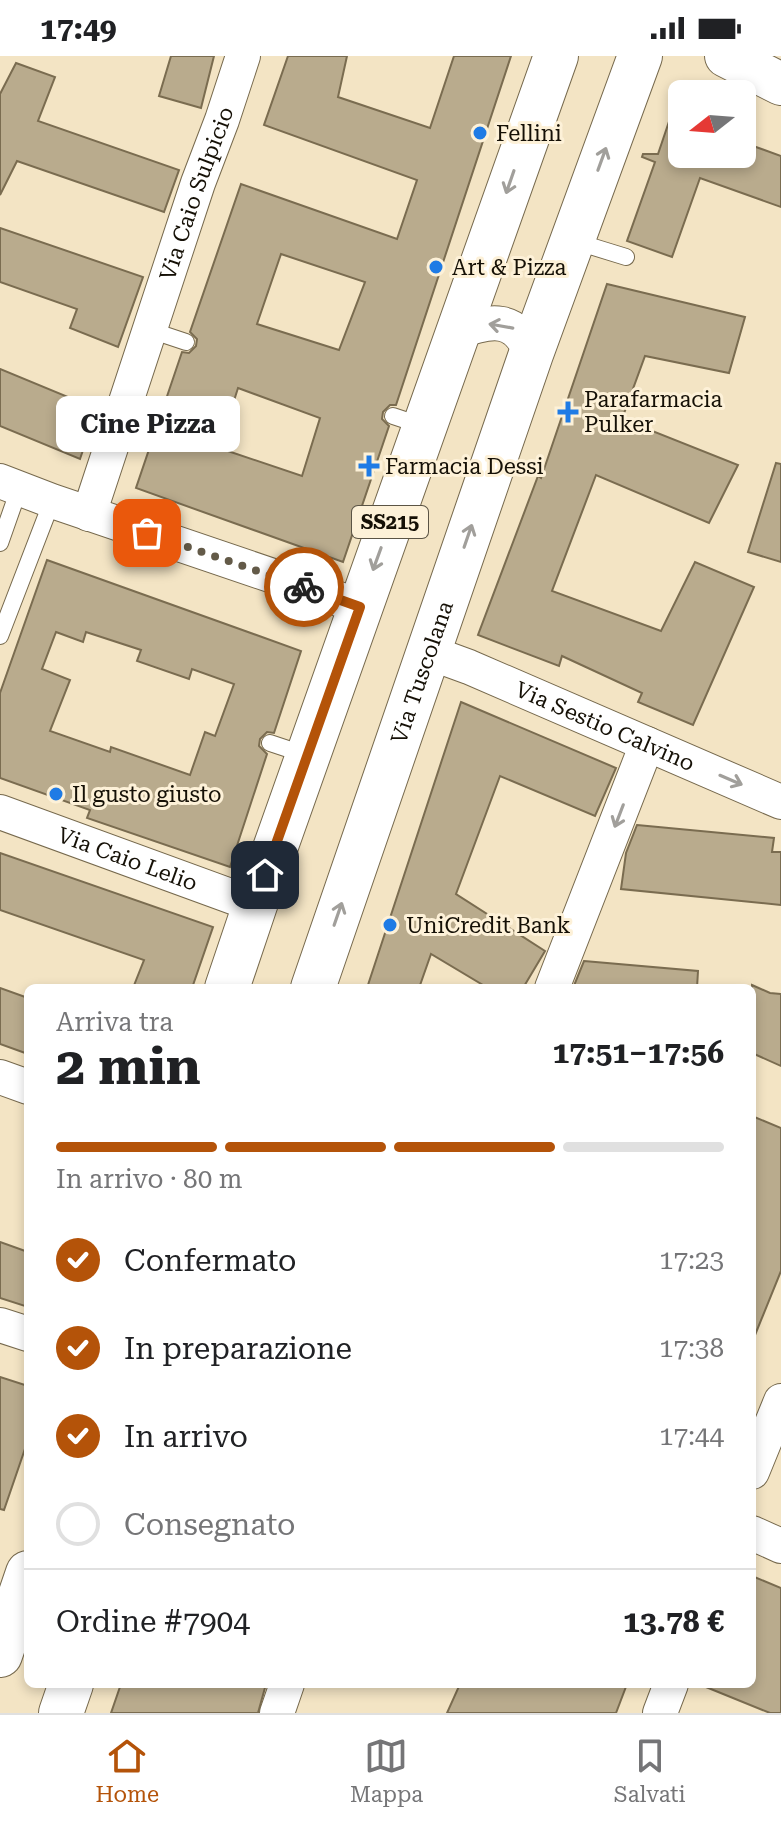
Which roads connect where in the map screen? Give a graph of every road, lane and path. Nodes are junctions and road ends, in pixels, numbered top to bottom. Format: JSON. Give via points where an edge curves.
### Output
{"nodes":[{"id":1,"x":243,"y":56,"type":"edge"},
{"id":2,"x":556,"y":56,"type":"edge"},
{"id":3,"x":640,"y":56,"type":"edge"},
{"id":4,"x":571,"y":240,"type":"junction"},
{"id":5,"x":626,"y":257,"type":"dead end"},
{"id":6,"x":150,"y":330,"type":"junction"},
{"id":7,"x":457,"y":332,"type":"junction"},
{"id":8,"x":186,"y":342,"type":"dead end"},
{"id":9,"x":531,"y":354,"type":"junction"},
{"id":10,"x":10,"y":485,"type":"edge"},
{"id":11,"x":52,"y":501,"type":"junction"},
{"id":12,"x":89,"y":514,"type":"junction"},
{"id":13,"x":0,"y":543,"type":"edge"},
{"id":14,"x":360,"y":607,"type":"junction"},
{"id":15,"x":0,"y":636,"type":"edge"},
{"id":16,"x":428,"y":652,"type":"junction"},
{"id":17,"x":647,"y":744,"type":"junction"},
{"id":18,"x":781,"y":802,"type":"edge"},
{"id":19,"x":0,"y":812,"type":"edge"},
{"id":20,"x":255,"y":905,"type":"junction"},
{"id":21,"x":231,"y":984,"type":"edge"},
{"id":22,"x":314,"y":984,"type":"edge"},
{"id":23,"x":554,"y":984,"type":"edge"},
{"id":24,"x":0,"y":1077,"type":"edge"},
{"id":25,"x":24,"y":1086,"type":"edge"},
{"id":26,"x":0,"y":1325,"type":"edge"},
{"id":27,"x":24,"y":1333,"type":"edge"},
{"id":28,"x":781,"y":1401,"type":"edge"},
{"id":29,"x":756,"y":1462,"type":"edge"},
{"id":30,"x":756,"y":1535,"type":"edge"},
{"id":31,"x":781,"y":1546,"type":"edge"},
{"id":32,"x":24,"y":1585,"type":"edge"},
{"id":33,"x":0,"y":1655,"type":"edge"},
{"id":34,"x":70,"y":1688,"type":"edge"},
{"id":35,"x":286,"y":1688,"type":"edge"},
{"id":36,"x":669,"y":1688,"type":"edge"},
{"id":37,"x":61,"y":1713,"type":"edge"},
{"id":38,"x":277,"y":1713,"type":"edge"},
{"id":39,"x":660,"y":1713,"type":"edge"}],
"edges":[{"from":1,"to":6,"type":"street","name":"Via Caio Sulpicio"},
{"from":2,"to":7,"type":"main road","number":"SS215","one_way":true},
{"from":4,"to":3,"type":"main road","name":"Via Tuscolana","one_way":true},
{"from":4,"to":5,"type":"lane"},
{"from":4,"to":9,"type":"main road","name":"Via Tuscolana"},
{"from":6,"to":8,"type":"lane"},
{"from":6,"to":12,"type":"street","name":"Via Caio Sulpicio"},
{"from":9,"to":7,"type":"street","one_way":true,"via":[[507,324]]},
{"from":7,"to":14,"type":"main road","number":"SS215","one_way":true,"via":[[408,421]]},
{"from":16,"to":9,"type":"main road","name":"Via Tuscolana","one_way":true},
{"from":10,"to":11,"type":"street"},
{"from":10,"to":13,"type":"lane"},
{"from":11,"to":12,"type":"street"},
{"from":11,"to":15,"type":"lane"},
{"from":12,"to":14,"type":"street"},
{"from":14,"to":20,"type":"main road","number":"SS215","via":[[289,749]]},
{"from":16,"to":17,"type":"street","name":"Via Sestio Calvino"},
{"from":22,"to":16,"type":"main road","name":"Via Tuscolana","one_way":true},
{"from":17,"to":18,"type":"street","name":"Via Sestio Calvino","one_way":true},
{"from":17,"to":23,"type":"street","one_way":true},
{"from":19,"to":20,"type":"street","name":"Via Caio Lelio"},
{"from":20,"to":21,"type":"main road","number":"SS215"},
{"from":24,"to":25,"type":"street"},
{"from":26,"to":27,"type":"street"},
{"from":28,"to":29,"type":"street"},
{"from":30,"to":31,"type":"street"},
{"from":32,"to":33,"type":"main road"},
{"from":34,"to":37,"type":"main road"},
{"from":35,"to":38,"type":"street"},
{"from":36,"to":39,"type":"street"}]}
